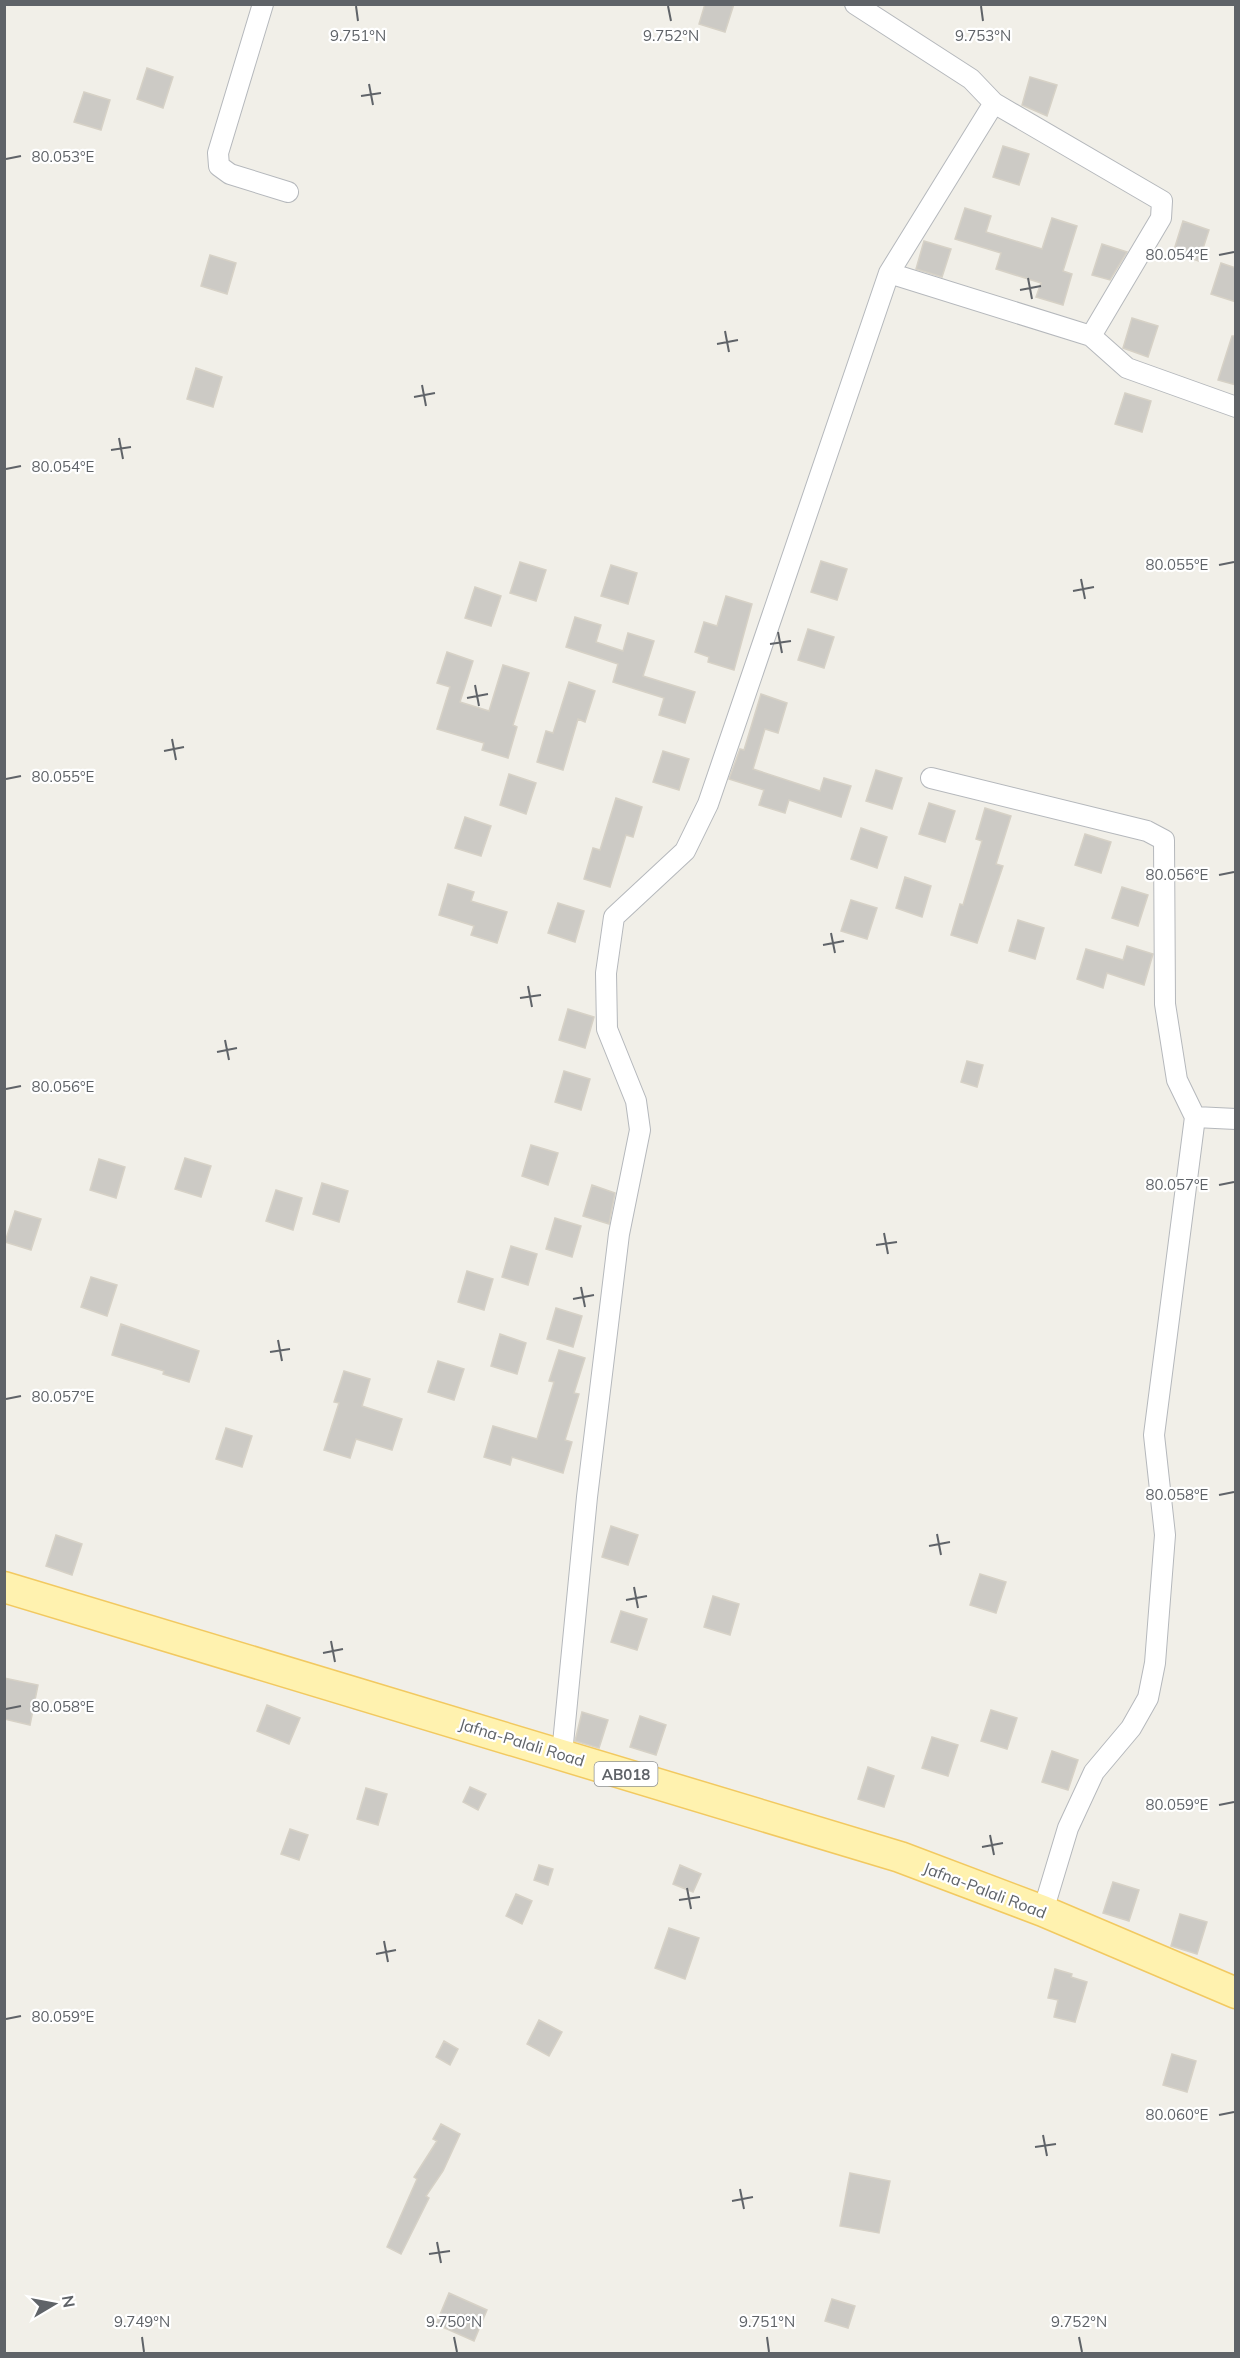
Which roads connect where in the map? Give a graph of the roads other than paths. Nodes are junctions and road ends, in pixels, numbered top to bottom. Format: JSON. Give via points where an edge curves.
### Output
{"nodes":[{"id":1,"x":263,"y":4,"type":"edge"},
{"id":2,"x":855,"y":4,"type":"edge"},
{"id":3,"x":994,"y":103,"type":"junction"},
{"id":4,"x":288,"y":192,"type":"dead end"},
{"id":5,"x":889,"y":273,"type":"junction"},
{"id":6,"x":1091,"y":336,"type":"junction"},
{"id":7,"x":1236,"y":407,"type":"edge"},
{"id":8,"x":931,"y":778,"type":"dead end"},
{"id":9,"x":1195,"y":1117,"type":"junction"},
{"id":10,"x":1236,"y":1119,"type":"edge"},
{"id":11,"x":4,"y":1587,"type":"edge"},
{"id":12,"x":562,"y":1754,"type":"junction"},
{"id":13,"x":1043,"y":1911,"type":"junction"},
{"id":14,"x":1236,"y":1993,"type":"edge"}],
"edges":[{"from":1,"to":4,"type":"street","via":[[218,153],[219,166],[230,174]]},
{"from":2,"to":3,"type":"street","via":[[971,79]]},
{"from":3,"to":5,"type":"street"},
{"from":3,"to":6,"type":"street","via":[[1162,201],[1161,219]]},
{"from":5,"to":6,"type":"street"},
{"from":5,"to":12,"type":"street","via":[[708,804],[685,851],[614,917],[606,973],[607,1029],[636,1101],[640,1130],[619,1234],[587,1497]]},
{"from":6,"to":7,"type":"street","via":[[1127,368]]},
{"from":8,"to":9,"type":"street","via":[[1147,831],[1164,840],[1165,1004],[1177,1080]]},
{"from":9,"to":10,"type":"street"},
{"from":9,"to":13,"type":"street","via":[[1154,1435],[1165,1534],[1155,1663],[1148,1698],[1131,1728],[1095,1772],[1068,1828]]},
{"from":11,"to":12,"type":"main road","name":"Jafna-Palali Road","number":"AB018"},
{"from":12,"to":13,"type":"main road","name":"Jafna-Palali Road","number":"AB018","via":[[900,1857]]},
{"from":13,"to":14,"type":"main road","name":"Jafna-Palali Road","number":"AB018"}]}
